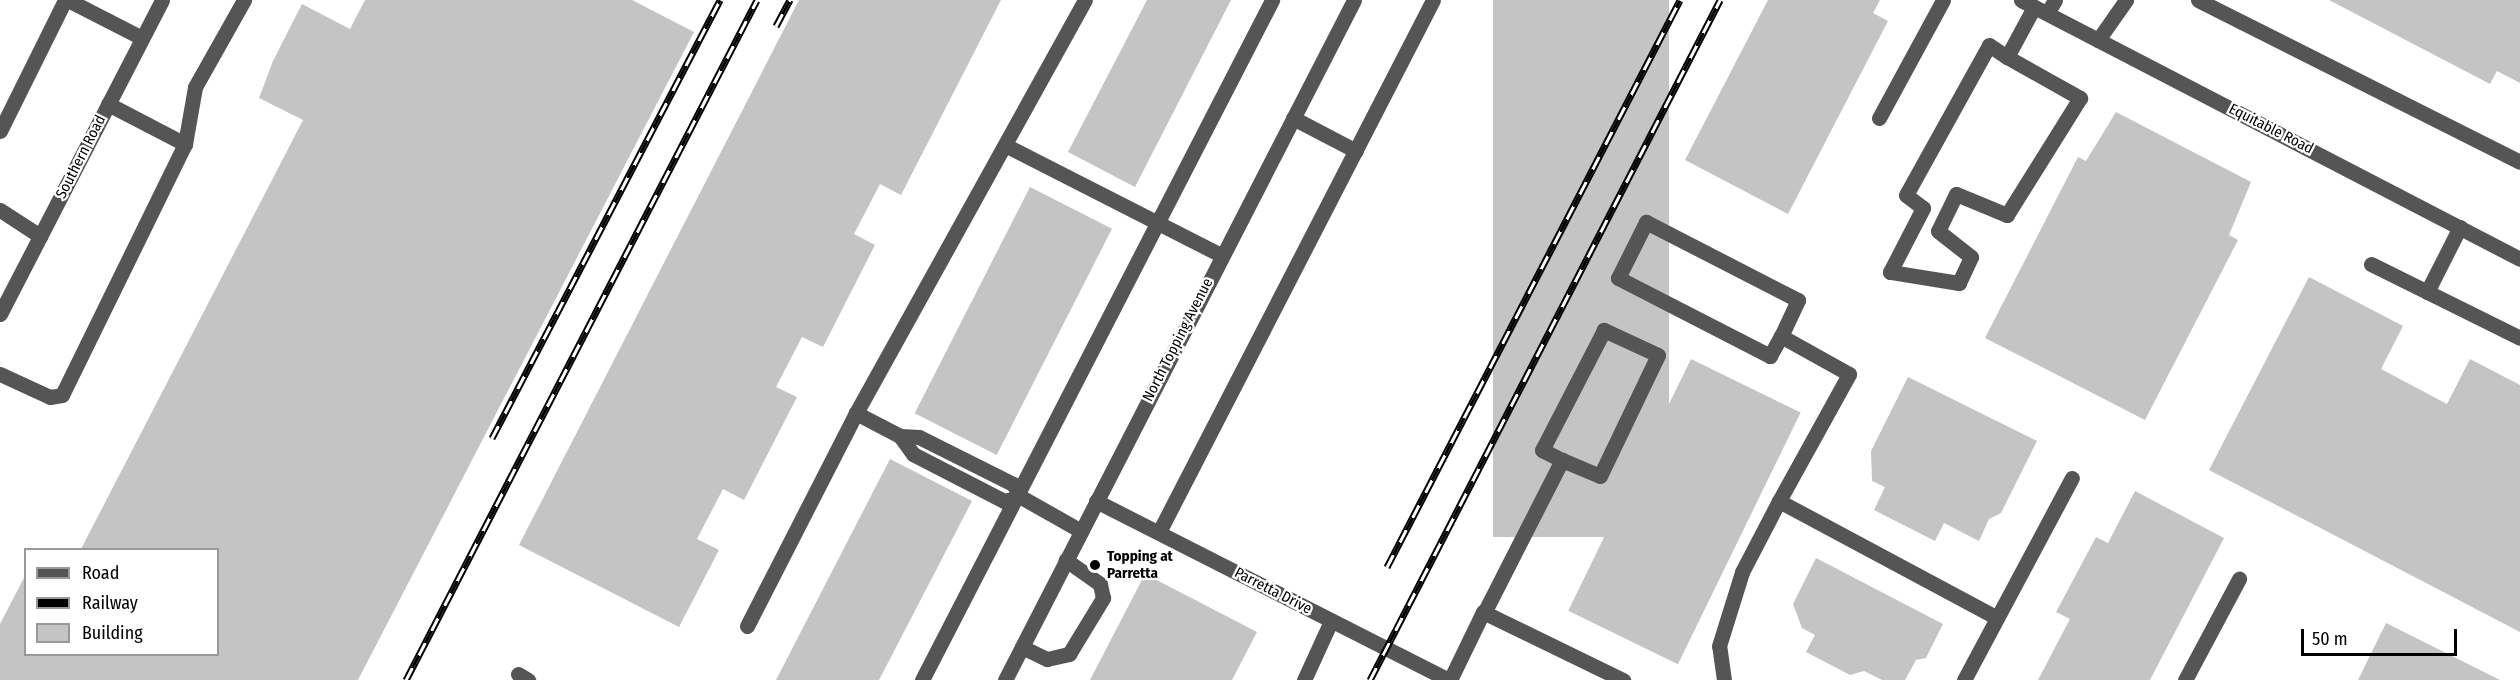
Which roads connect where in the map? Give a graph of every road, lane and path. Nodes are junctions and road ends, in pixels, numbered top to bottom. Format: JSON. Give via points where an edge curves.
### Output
{"nodes":[{"id":1,"x":67,"y":0,"type":"edge"},
{"id":2,"x":162,"y":0,"type":"edge"},
{"id":3,"x":244,"y":0,"type":"edge"},
{"id":4,"x":1085,"y":0,"type":"edge"},
{"id":5,"x":1272,"y":0,"type":"edge"},
{"id":6,"x":1354,"y":0,"type":"edge"},
{"id":7,"x":1433,"y":0,"type":"edge"},
{"id":8,"x":1943,"y":0,"type":"edge"},
{"id":9,"x":2126,"y":0,"type":"edge"},
{"id":10,"x":2198,"y":0,"type":"edge"},
{"id":11,"x":2039,"y":5,"type":"edge"},
{"id":12,"x":142,"y":38,"type":"junction"},
{"id":13,"x":2098,"y":40,"type":"junction"},
{"id":14,"x":2007,"y":57,"type":"junction"},
{"id":15,"x":108,"y":104,"type":"junction"},
{"id":16,"x":1293,"y":118,"type":"junction"},
{"id":17,"x":1879,"y":118,"type":"dead end"},
{"id":18,"x":0,"y":131,"type":"edge"},
{"id":19,"x":185,"y":144,"type":"junction"},
{"id":20,"x":1005,"y":145,"type":"junction"},
{"id":21,"x":1356,"y":151,"type":"junction"},
{"id":22,"x":2520,"y":162,"type":"edge"},
{"id":23,"x":0,"y":210,"type":"edge"},
{"id":24,"x":1158,"y":220,"type":"junction"},
{"id":25,"x":2460,"y":227,"type":"junction"},
{"id":26,"x":40,"y":236,"type":"junction"},
{"id":27,"x":1221,"y":255,"type":"junction"},
{"id":28,"x":2520,"y":258,"type":"edge"},
{"id":29,"x":2371,"y":264,"type":"dead end"},
{"id":30,"x":2427,"y":292,"type":"junction"},
{"id":31,"x":0,"y":314,"type":"edge"},
{"id":32,"x":1781,"y":336,"type":"junction"},
{"id":33,"x":2520,"y":338,"type":"edge"},
{"id":34,"x":0,"y":374,"type":"edge"},
{"id":35,"x":856,"y":413,"type":"junction"},
{"id":36,"x":1562,"y":460,"type":"junction"},
{"id":37,"x":2072,"y":478,"type":"dead end"},
{"id":38,"x":1021,"y":497,"type":"junction"},
{"id":39,"x":1096,"y":501,"type":"junction"},
{"id":40,"x":1779,"y":501,"type":"junction"},
{"id":41,"x":1081,"y":531,"type":"junction"},
{"id":42,"x":1159,"y":532,"type":"junction"},
{"id":43,"x":1066,"y":560,"type":"junction"},
{"id":44,"x":2239,"y":579,"type":"dead end"},
{"id":45,"x":1484,"y":613,"type":"junction"},
{"id":46,"x":1998,"y":618,"type":"junction"},
{"id":47,"x":1331,"y":621,"type":"junction"},
{"id":48,"x":747,"y":626,"type":"dead end"},
{"id":49,"x":1022,"y":647,"type":"junction"},
{"id":50,"x":922,"y":680,"type":"edge"},
{"id":51,"x":1005,"y":680,"type":"edge"},
{"id":52,"x":1304,"y":680,"type":"edge"},
{"id":53,"x":1450,"y":680,"type":"edge"},
{"id":54,"x":1623,"y":680,"type":"edge"},
{"id":55,"x":1724,"y":680,"type":"edge"},
{"id":56,"x":1964,"y":680,"type":"edge"},
{"id":57,"x":2185,"y":680,"type":"edge"}],
"edges":[{"from":1,"to":12,"type":"street"},
{"from":1,"to":18,"type":"street"},
{"from":2,"to":12,"type":"street","name":"Southern Road"},
{"from":3,"to":19,"type":"street","via":[[195,87]]},
{"from":4,"to":20,"type":"street"},
{"from":5,"to":24,"type":"street"},
{"from":6,"to":16,"type":"street","name":"North Topping Avenue"},
{"from":7,"to":21,"type":"street"},
{"from":8,"to":17,"type":"street"},
{"from":9,"to":13,"type":"street"},
{"from":10,"to":22,"type":"street"},
{"from":11,"to":13,"type":"street","name":"Equitable Road"},
{"from":11,"to":14,"type":"street"},
{"from":12,"to":15,"type":"street","name":"Southern Road"},
{"from":13,"to":25,"type":"street","name":"Equitable Road"},
{"from":14,"to":14,"type":"street","via":[[1989,45],[1906,195],[1923,208],[1890,272],[1959,283],[1971,257],[1938,231],[1956,194],[2007,215],[2080,98]]},
{"from":15,"to":19,"type":"street"},
{"from":15,"to":26,"type":"street","name":"Southern Road"},
{"from":16,"to":21,"type":"street"},
{"from":16,"to":27,"type":"street","name":"North Topping Avenue"},
{"from":19,"to":34,"type":"street","via":[[62,395],[50,397]]},
{"from":20,"to":24,"type":"street"},
{"from":20,"to":35,"type":"street"},
{"from":21,"to":42,"type":"street"},
{"from":23,"to":26,"type":"street"},
{"from":24,"to":27,"type":"street"},
{"from":24,"to":38,"type":"street"},
{"from":25,"to":28,"type":"street","name":"Equitable Road"},
{"from":25,"to":30,"type":"street"},
{"from":26,"to":31,"type":"street","name":"Southern Road"},
{"from":27,"to":39,"type":"street","name":"North Topping Avenue"},
{"from":29,"to":30,"type":"street"},
{"from":30,"to":33,"type":"street"},
{"from":32,"to":32,"type":"street","via":[[1770,356],[1618,278],[1646,222],[1798,300]]},
{"from":32,"to":40,"type":"street","via":[[1849,374]]},
{"from":35,"to":38,"type":"street","via":[[900,436],[913,454],[1004,501]]},
{"from":35,"to":48,"type":"street"},
{"from":36,"to":36,"type":"street","via":[[1600,476],[1658,355],[1604,330],[1542,450]]},
{"from":36,"to":45,"type":"street"},
{"from":37,"to":46,"type":"street"},
{"from":38,"to":41,"type":"street"},
{"from":38,"to":50,"type":"street"},
{"from":39,"to":41,"type":"street","name":"North Topping Avenue"},
{"from":39,"to":42,"type":"street","name":"Parretta Drive"},
{"from":40,"to":46,"type":"street"},
{"from":40,"to":55,"type":"street","via":[[1742,572],[1719,646]]},
{"from":41,"to":43,"type":"street","name":"North Topping Avenue"},
{"from":42,"to":47,"type":"street","name":"Parretta Drive"},
{"from":43,"to":49,"type":"street","name":"North Topping Avenue"},
{"from":43,"to":49,"type":"street","via":[[1100,584],[1103,598],[1068,654],[1047,659]]},
{"from":44,"to":57,"type":"street"},
{"from":45,"to":53,"type":"street"},
{"from":45,"to":54,"type":"street"},
{"from":46,"to":56,"type":"street"},
{"from":47,"to":52,"type":"street"},
{"from":47,"to":53,"type":"street","name":"Parretta Drive"},
{"from":49,"to":51,"type":"street","name":"North Topping Avenue"}]}
